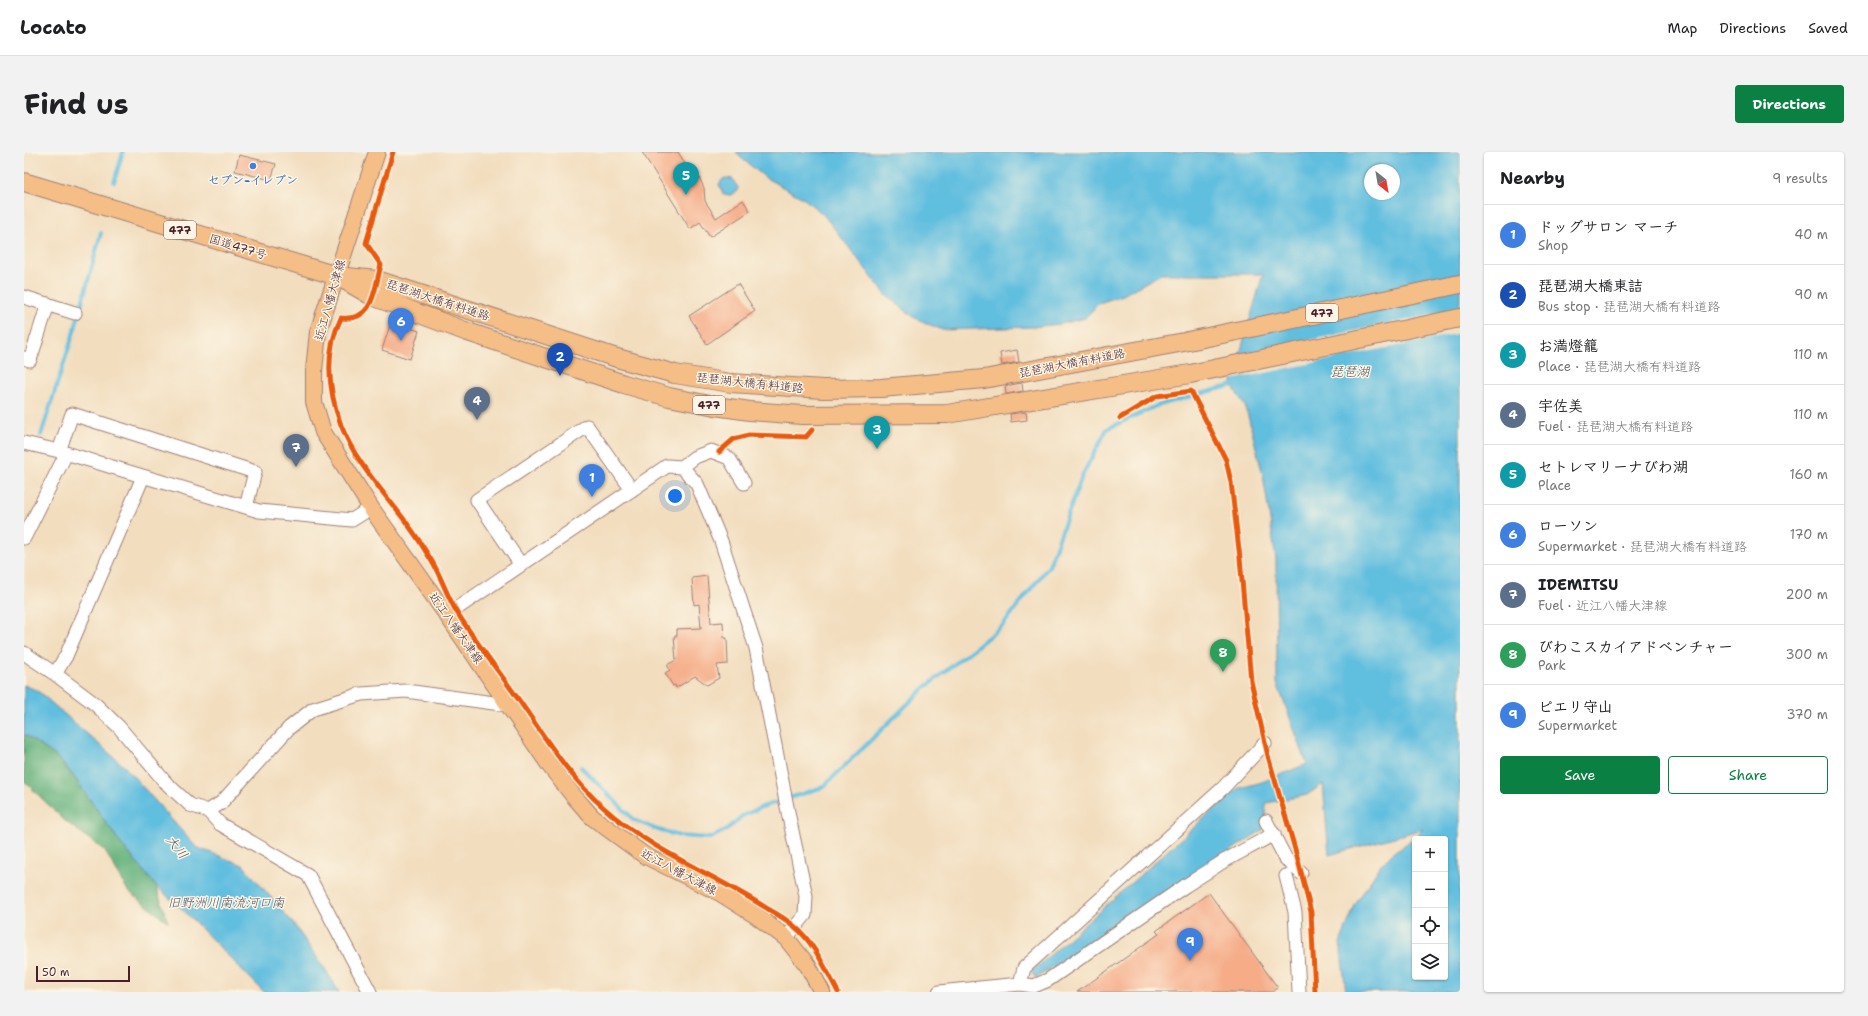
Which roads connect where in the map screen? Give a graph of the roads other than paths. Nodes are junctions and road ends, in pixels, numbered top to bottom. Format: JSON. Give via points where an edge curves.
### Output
{"nodes":[{"id":1,"x":377,"y":152,"type":"edge"},
{"id":2,"x":24,"y":182,"type":"edge"},
{"id":3,"x":337,"y":276,"type":"junction"},
{"id":4,"x":1460,"y":284,"type":"edge"},
{"id":5,"x":24,"y":297,"type":"edge"},
{"id":6,"x":48,"y":304,"type":"junction"},
{"id":7,"x":75,"y":313,"type":"dead end"},
{"id":8,"x":1460,"y":318,"type":"edge"},
{"id":9,"x":24,"y":358,"type":"edge"},
{"id":10,"x":24,"y":443,"type":"edge"},
{"id":11,"x":63,"y":452,"type":"junction"},
{"id":12,"x":682,"y":467,"type":"junction"},
{"id":13,"x":143,"y":477,"type":"junction"},
{"id":14,"x":744,"y":483,"type":"dead end"},
{"id":15,"x":632,"y":490,"type":"junction"},
{"id":16,"x":246,"y":508,"type":"junction"},
{"id":17,"x":371,"y":508,"type":"junction"},
{"id":18,"x":24,"y":538,"type":"edge"},
{"id":19,"x":522,"y":565,"type":"junction"},
{"id":20,"x":447,"y":615,"type":"junction"},
{"id":21,"x":24,"y":653,"type":"edge"},
{"id":22,"x":55,"y":674,"type":"junction"},
{"id":23,"x":508,"y":705,"type":"junction"},
{"id":24,"x":1265,"y":743,"type":"dead end"},
{"id":25,"x":208,"y":811,"type":"junction"},
{"id":26,"x":1266,"y":821,"type":"dead end"},
{"id":27,"x":1274,"y":834,"type":"junction"},
{"id":28,"x":1301,"y":873,"type":"dead end"},
{"id":29,"x":1286,"y":876,"type":"dead end"},
{"id":30,"x":786,"y":938,"type":"junction"},
{"id":31,"x":1020,"y":984,"type":"junction"},
{"id":32,"x":370,"y":992,"type":"edge"},
{"id":33,"x":822,"y":992,"type":"edge"},
{"id":34,"x":939,"y":992,"type":"edge"},
{"id":35,"x":1299,"y":992,"type":"edge"}],
"edges":[{"from":1,"to":3,"type":"main road","name":"近江八幡大津線"},
{"from":2,"to":3,"type":"highway","name":"国道477号","number":"477"},
{"from":3,"to":4,"type":"highway","name":"琵琶湖大橋有料道路","number":"477","via":[[377,280],[609,356],[675,374],[731,383],[788,388],[881,388],[984,379],[1184,342]]},
{"from":3,"to":8,"type":"highway","name":"琵琶湖大橋有料道路","number":"477","via":[[372,296],[465,331],[670,397],[750,411],[802,415],[946,414],[1190,374]]},
{"from":3,"to":17,"type":"main road","name":"近江八幡大津線","via":[[318,332],[314,402],[323,432]]},
{"from":5,"to":6,"type":"street"},
{"from":6,"to":7,"type":"street"},
{"from":6,"to":9,"type":"street","via":[[30,360]]},
{"from":10,"to":11,"type":"street"},
{"from":11,"to":13,"type":"street"},
{"from":11,"to":16,"type":"street","via":[[72,414],[255,472]]},
{"from":11,"to":18,"type":"street"},
{"from":12,"to":14,"type":"street","via":[[695,457],[711,450],[729,458]]},
{"from":12,"to":15,"type":"street","via":[[667,466]]},
{"from":12,"to":30,"type":"street","via":[[697,484],[722,541],[756,648],[806,896],[804,915]]},
{"from":13,"to":16,"type":"street"},
{"from":13,"to":22,"type":"street","via":[[66,656]]},
{"from":15,"to":19,"type":"street"},
{"from":15,"to":19,"type":"street","via":[[587,426],[477,500]]},
{"from":16,"to":17,"type":"street","via":[[352,520]]},
{"from":17,"to":20,"type":"main road","name":"近江八幡大津線"},
{"from":19,"to":20,"type":"street"},
{"from":20,"to":23,"type":"main road","name":"近江八幡大津線"},
{"from":21,"to":22,"type":"street"},
{"from":22,"to":25,"type":"street","via":[[95,704],[166,783],[190,805]]},
{"from":23,"to":25,"type":"street","via":[[406,691],[361,694],[313,709],[289,728],[222,803]]},
{"from":23,"to":30,"type":"main road","name":"近江八幡大津線","via":[[550,766],[592,817],[644,856],[720,893]]},
{"from":24,"to":31,"type":"street","via":[[1223,788],[1024,968]]},
{"from":25,"to":32,"type":"street","via":[[220,824],[308,875]]},
{"from":26,"to":27,"type":"street"},
{"from":27,"to":28,"type":"street","via":[[1286,859]]},
{"from":27,"to":31,"type":"street","via":[[1185,886],[1048,980],[1034,986]]},
{"from":29,"to":35,"type":"street","via":[[1295,912]]},
{"from":30,"to":33,"type":"main road","name":"近江八幡大津線","via":[[808,966]]},
{"from":31,"to":34,"type":"street"}]}
